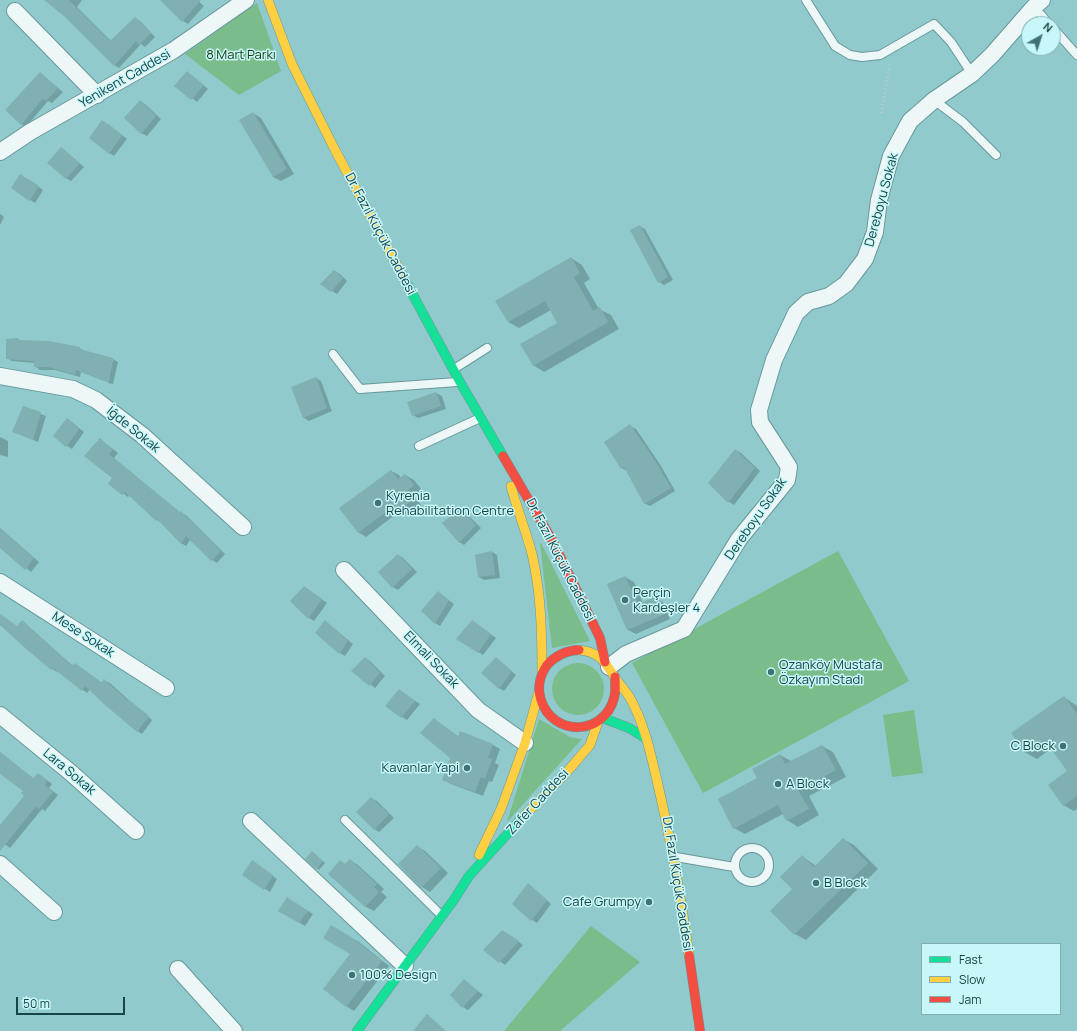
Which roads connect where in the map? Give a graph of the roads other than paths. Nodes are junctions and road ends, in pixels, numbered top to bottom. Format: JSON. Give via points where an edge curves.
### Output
{"nodes":[{"id":1,"x":246,"y":0,"type":"edge"},
{"id":2,"x":268,"y":0,"type":"edge"},
{"id":3,"x":806,"y":0,"type":"edge"},
{"id":4,"x":1038,"y":3,"type":"edge"},
{"id":5,"x":16,"y":11,"type":"dead end"},
{"id":6,"x":1045,"y":16,"type":"edge"},
{"id":7,"x":1061,"y":37,"type":"edge"},
{"id":8,"x":1077,"y":55,"type":"edge"},
{"id":9,"x":972,"y":74,"type":"junction"},
{"id":10,"x":98,"y":95,"type":"junction"},
{"id":11,"x":934,"y":100,"type":"junction"},
{"id":12,"x":0,"y":152,"type":"edge"},
{"id":13,"x":996,"y":155,"type":"dead end"},
{"id":14,"x":487,"y":348,"type":"dead end"},
{"id":15,"x":333,"y":354,"type":"dead end"},
{"id":16,"x":453,"y":369,"type":"junction"},
{"id":17,"x":0,"y":376,"type":"edge"},
{"id":18,"x":460,"y":382,"type":"junction"},
{"id":19,"x":480,"y":417,"type":"junction"},
{"id":20,"x":418,"y":446,"type":"dead end"},
{"id":21,"x":506,"y":462,"type":"junction"},
{"id":22,"x":243,"y":527,"type":"dead end"},
{"id":23,"x":344,"y":570,"type":"dead end"},
{"id":24,"x":0,"y":582,"type":"edge"},
{"id":25,"x":610,"y":669,"type":"junction"},
{"id":26,"x":542,"y":671,"type":"junction"},
{"id":27,"x":166,"y":688,"type":"dead end"},
{"id":28,"x":538,"y":695,"type":"junction"},
{"id":29,"x":0,"y":715,"type":"edge"},
{"id":30,"x":600,"y":720,"type":"junction"},
{"id":31,"x":647,"y":739,"type":"junction"},
{"id":32,"x":525,"y":743,"type":"junction"},
{"id":33,"x":345,"y":820,"type":"dead end"},
{"id":34,"x":251,"y":821,"type":"dead end"},
{"id":35,"x":136,"y":831,"type":"dead end"},
{"id":36,"x":673,"y":856,"type":"junction"},
{"id":37,"x":0,"y":864,"type":"edge"},
{"id":38,"x":734,"y":867,"type":"junction"},
{"id":39,"x":469,"y":876,"type":"junction"},
{"id":40,"x":54,"y":912,"type":"dead end"},
{"id":41,"x":442,"y":916,"type":"junction"},
{"id":42,"x":405,"y":966,"type":"junction"},
{"id":43,"x":178,"y":969,"type":"dead end"},
{"id":44,"x":364,"y":1027,"type":"edge"},
{"id":45,"x":234,"y":1031,"type":"edge"},
{"id":46,"x":700,"y":1031,"type":"edge"}],
"edges":[{"from":1,"to":10,"type":"street","name":"Yenikent Caddesi","via":[[174,50]]},
{"from":2,"to":16,"type":"street","name":"Dr. Fazıl Küçük Caddesi","via":[[292,64],[325,131]]},
{"from":3,"to":9,"type":"lane","via":[[836,46],[850,55],[880,55],[934,24],[951,42]]},
{"from":4,"to":6,"type":"lane"},
{"from":4,"to":9,"type":"street","name":"Dereboyu Sokak"},
{"from":5,"to":10,"type":"street"},
{"from":7,"to":8,"type":"lane"},
{"from":9,"to":11,"type":"street","name":"Dereboyu Sokak"},
{"from":10,"to":12,"type":"street","name":"Yenikent Caddesi","via":[[30,132]]},
{"from":11,"to":13,"type":"lane","via":[[964,122]]},
{"from":11,"to":25,"type":"street","name":"Dereboyu Sokak","via":[[910,121],[891,156],[866,259],[846,284],[829,296],[808,302],[796,313],[774,360],[759,410],[760,422],[789,467],[787,480],[739,539],[684,629],[626,654]]},
{"from":14,"to":16,"type":"lane"},
{"from":15,"to":18,"type":"lane","via":[[360,389]]},
{"from":16,"to":18,"type":"street","name":"Dr. Fazıl Küçük Caddesi"},
{"from":17,"to":22,"type":"street","name":"İĝde Sokak","via":[[73,389],[96,400],[142,435]]},
{"from":18,"to":19,"type":"street","name":"Dr. Fazıl Küçük Caddesi"},
{"from":19,"to":20,"type":"lane"},
{"from":19,"to":21,"type":"street","name":"Dr. Fazıl Küçük Caddesi"},
{"from":21,"to":25,"type":"street","name":"Dr. Fazıl Küçük Caddesi","via":[[552,540],[600,638]]},
{"from":21,"to":26,"type":"street","name":"Dr. Fazıl Küçük Caddesi","via":[[532,553],[542,625]]},
{"from":23,"to":32,"type":"street","name":"Elmali Sokak","via":[[478,710]]},
{"from":24,"to":27,"type":"street","name":"Mese Sokak"},
{"from":25,"to":26,"type":"street","via":[[596,655],[584,650],[572,650],[550,661]]},
{"from":25,"to":30,"type":"street","via":[[616,688],[615,700]]},
{"from":25,"to":31,"type":"street","name":"Dr. Fazıl Küçük Caddesi","via":[[628,694]]},
{"from":26,"to":28,"type":"street"},
{"from":28,"to":30,"type":"street","via":[[542,707],[550,717],[561,724],[573,728],[586,727]]},
{"from":28,"to":32,"type":"street","name":"Zafer Caddesi"},
{"from":29,"to":35,"type":"street","name":"Lara Sokak","via":[[70,772]]},
{"from":30,"to":31,"type":"street","via":[[629,728]]},
{"from":30,"to":39,"type":"street","name":"Zafer Caddesi","via":[[590,745]]},
{"from":31,"to":36,"type":"street","name":"Dr. Fazıl Küçük Caddesi"},
{"from":32,"to":39,"type":"street","name":"Zafer Caddesi","via":[[501,809]]},
{"from":33,"to":41,"type":"lane"},
{"from":34,"to":42,"type":"street"},
{"from":36,"to":38,"type":"lane"},
{"from":36,"to":46,"type":"street","name":"Dr. Fazıl Küçük Caddesi"},
{"from":37,"to":40,"type":"street"},
{"from":38,"to":38,"type":"lane","via":[[736,857],[742,850],[752,847],[761,850],[768,858],[769,867],[765,876],[756,882],[742,879]]},
{"from":39,"to":41,"type":"street","name":"Zafer Caddesi"},
{"from":41,"to":42,"type":"street","name":"Zafer Caddesi"},
{"from":42,"to":44,"type":"street","name":"Zafer Caddesi"},
{"from":43,"to":45,"type":"street"}]}
